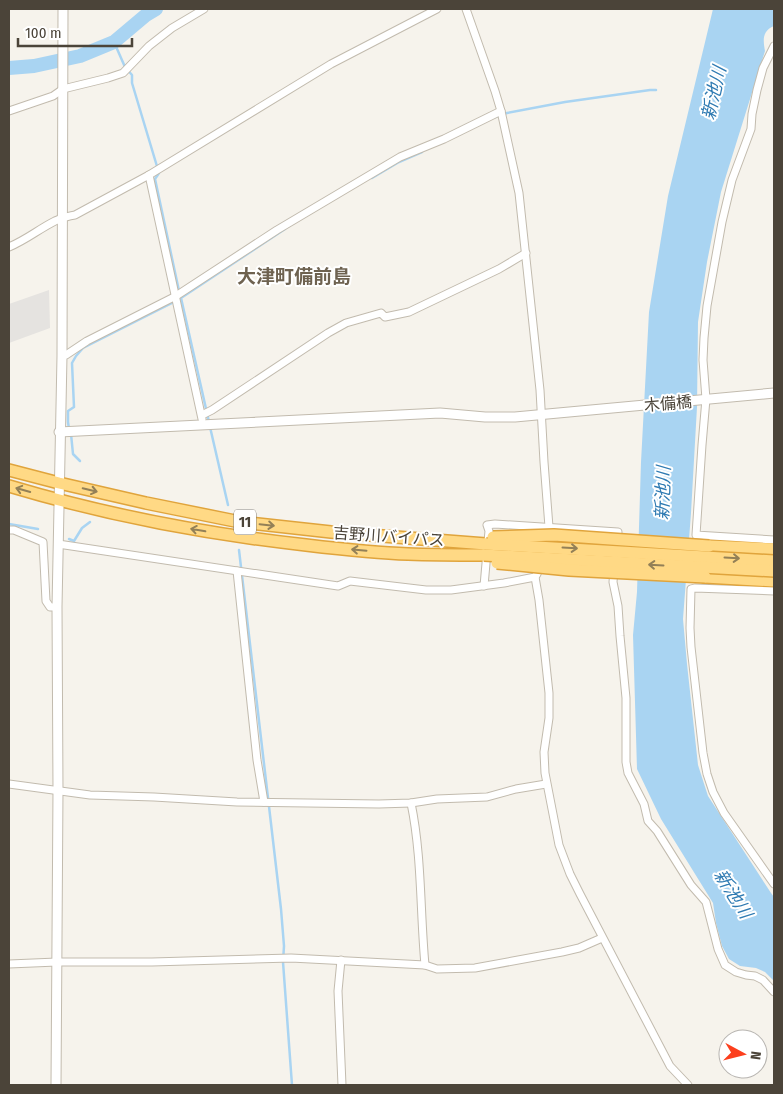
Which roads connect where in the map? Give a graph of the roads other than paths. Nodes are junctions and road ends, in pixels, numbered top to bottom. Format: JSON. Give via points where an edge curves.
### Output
{"nodes":[{"id":1,"x":63,"y":9,"type":"edge"},
{"id":2,"x":204,"y":9,"type":"edge"},
{"id":3,"x":437,"y":9,"type":"edge"},
{"id":4,"x":466,"y":9,"type":"edge"},
{"id":5,"x":774,"y":46,"type":"edge"},
{"id":6,"x":63,"y":84,"type":"junction"},
{"id":7,"x":9,"y":111,"type":"edge"},
{"id":8,"x":501,"y":111,"type":"junction"},
{"id":9,"x":150,"y":175,"type":"junction"},
{"id":10,"x":63,"y":218,"type":"junction"},
{"id":11,"x":9,"y":247,"type":"edge"},
{"id":12,"x":526,"y":253,"type":"junction"},
{"id":13,"x":176,"y":296,"type":"junction"},
{"id":14,"x":62,"y":356,"type":"junction"},
{"id":15,"x":774,"y":393,"type":"edge"},
{"id":16,"x":704,"y":400,"type":"junction"},
{"id":17,"x":541,"y":414,"type":"junction"},
{"id":18,"x":202,"y":415,"type":"junction"},
{"id":19,"x":203,"y":424,"type":"junction"},
{"id":20,"x":59,"y":432,"type":"junction"},
{"id":21,"x":9,"y":470,"type":"edge"},
{"id":22,"x":59,"y":483,"type":"junction"},
{"id":23,"x":9,"y":486,"type":"edge"},
{"id":24,"x":59,"y":501,"type":"junction"},
{"id":25,"x":549,"y":527,"type":"junction"},
{"id":26,"x":9,"y":530,"type":"edge"},
{"id":27,"x":774,"y":540,"type":"edge"},
{"id":28,"x":58,"y":544,"type":"junction"},
{"id":29,"x":485,"y":549,"type":"junction"},
{"id":30,"x":774,"y":550,"type":"edge"},
{"id":31,"x":774,"y":561,"type":"edge"},
{"id":32,"x":237,"y":571,"type":"junction"},
{"id":33,"x":774,"y":571,"type":"edge"},
{"id":34,"x":535,"y":577,"type":"junction"},
{"id":35,"x":774,"y":581,"type":"edge"},
{"id":36,"x":484,"y":586,"type":"junction"},
{"id":37,"x":774,"y":591,"type":"edge"},
{"id":38,"x":57,"y":607,"type":"junction"},
{"id":39,"x":9,"y":784,"type":"edge"},
{"id":40,"x":546,"y":784,"type":"junction"},
{"id":41,"x":58,"y":790,"type":"junction"},
{"id":42,"x":264,"y":802,"type":"junction"},
{"id":43,"x":410,"y":803,"type":"junction"},
{"id":44,"x":774,"y":884,"type":"edge"},
{"id":45,"x":602,"y":938,"type":"junction"},
{"id":46,"x":341,"y":960,"type":"junction"},
{"id":47,"x":57,"y":962,"type":"junction"},
{"id":48,"x":9,"y":964,"type":"edge"},
{"id":49,"x":425,"y":965,"type":"junction"},
{"id":50,"x":774,"y":992,"type":"edge"},
{"id":51,"x":56,"y":1085,"type":"edge"},
{"id":52,"x":342,"y":1085,"type":"edge"},
{"id":53,"x":688,"y":1085,"type":"edge"}],
"edges":[{"from":1,"to":6,"type":"street"},
{"from":2,"to":6,"type":"street","via":[[148,46],[123,72],[108,78]]},
{"from":3,"to":9,"type":"street","via":[[331,64]]},
{"from":4,"to":8,"type":"street"},
{"from":5,"to":16,"type":"street","via":[[763,68],[751,129],[732,180],[722,222],[706,306]]},
{"from":6,"to":7,"type":"street","via":[[53,96]]},
{"from":6,"to":10,"type":"street"},
{"from":8,"to":12,"type":"street","via":[[519,193]]},
{"from":8,"to":13,"type":"street","via":[[400,157],[277,230]]},
{"from":9,"to":10,"type":"street"},
{"from":9,"to":13,"type":"street"},
{"from":10,"to":11,"type":"street"},
{"from":10,"to":14,"type":"street"},
{"from":12,"to":17,"type":"street"},
{"from":12,"to":18,"type":"street","via":[[409,312],[385,317],[380,313],[328,332]]},
{"from":13,"to":14,"type":"street"},
{"from":13,"to":18,"type":"street"},
{"from":14,"to":20,"type":"street"},
{"from":15,"to":16,"type":"street","name":"木備橋"},
{"from":16,"to":17,"type":"street","name":"木備橋"},
{"from":16,"to":27,"type":"street","via":[[696,535]]},
{"from":17,"to":19,"type":"street","name":"木備橋","via":[[485,417],[440,413]]},
{"from":17,"to":25,"type":"street"},
{"from":18,"to":19,"type":"street"},
{"from":19,"to":20,"type":"street","name":"木備橋"},
{"from":20,"to":22,"type":"street"},
{"from":21,"to":22,"type":"highway","name":"吉野川バイパス","number":"11"},
{"from":22,"to":24,"type":"street"},
{"from":22,"to":29,"type":"highway","name":"吉野川バイパス","number":"11","one_way":true,"via":[[240,522],[453,541]]},
{"from":24,"to":23,"type":"highway","name":"吉野川バイパス","number":"11","one_way":true},
{"from":24,"to":28,"type":"street"},
{"from":29,"to":24,"type":"highway","name":"吉野川バイパス","number":"11","one_way":true,"via":[[408,554],[293,544],[142,520]]},
{"from":25,"to":34,"type":"street"},
{"from":25,"to":36,"type":"street","via":[[487,525]]},
{"from":25,"to":50,"type":"street","via":[[618,532],[613,582],[626,698],[628,773],[644,804],[648,821],[706,902],[725,965],[763,980]]},
{"from":26,"to":38,"type":"street","via":[[43,542],[46,601],[50,607]]},
{"from":28,"to":32,"type":"street"},
{"from":28,"to":38,"type":"street"},
{"from":29,"to":30,"type":"highway","number":"11","bridge":true,"via":[[554,535]]},
{"from":29,"to":31,"type":"highway","name":"吉野川バイパス","number":"11","one_way":true,"bridge":true},
{"from":33,"to":29,"type":"highway","name":"吉野川バイパス","number":"11","one_way":true,"bridge":true},
{"from":29,"to":35,"type":"highway","bridge":true,"via":[[496,563]]},
{"from":32,"to":36,"type":"street","via":[[338,586],[350,581],[426,590]]},
{"from":32,"to":42,"type":"street"},
{"from":34,"to":36,"type":"street"},
{"from":34,"to":40,"type":"street","via":[[549,693],[544,752]]},
{"from":37,"to":44,"type":"street","via":[[691,588],[690,628],[707,774],[724,813]]},
{"from":38,"to":41,"type":"street"},
{"from":39,"to":41,"type":"street"},
{"from":40,"to":43,"type":"street","via":[[487,797]]},
{"from":40,"to":45,"type":"street","via":[[564,858]]},
{"from":41,"to":42,"type":"street","via":[[90,795]]},
{"from":41,"to":47,"type":"street"},
{"from":42,"to":43,"type":"street"},
{"from":43,"to":49,"type":"street","via":[[419,863]]},
{"from":45,"to":49,"type":"street","via":[[580,948],[475,968],[436,969]]},
{"from":45,"to":53,"type":"street","via":[[670,1066]]},
{"from":46,"to":47,"type":"street"},
{"from":46,"to":49,"type":"street"},
{"from":46,"to":52,"type":"street","via":[[338,991]]},
{"from":47,"to":48,"type":"street"},
{"from":47,"to":51,"type":"street"}]}
